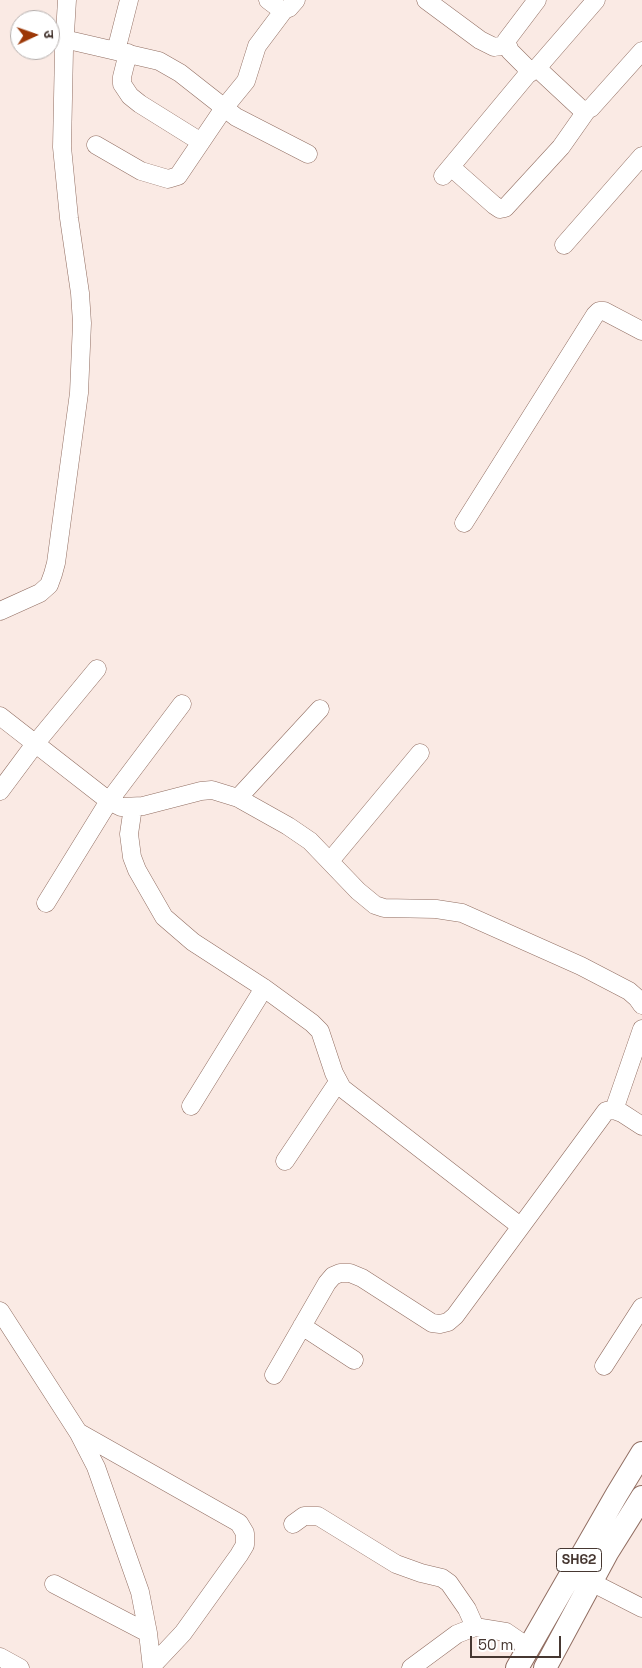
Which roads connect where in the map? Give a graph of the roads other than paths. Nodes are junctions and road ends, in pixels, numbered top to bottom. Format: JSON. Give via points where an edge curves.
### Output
{"nodes":[{"id":1,"x":128,"y":0,"type":"edge"},
{"id":2,"x":268,"y":0,"type":"edge"},
{"id":3,"x":426,"y":0,"type":"edge"},
{"id":4,"x":537,"y":0,"type":"edge"},
{"id":5,"x":596,"y":0,"type":"edge"},
{"id":6,"x":61,"y":1,"type":"edge"},
{"id":7,"x":290,"y":5,"type":"edge"},
{"id":8,"x":64,"y":39,"type":"junction"},
{"id":9,"x":506,"y":45,"type":"junction"},
{"id":10,"x":642,"y":50,"type":"edge"},
{"id":11,"x":122,"y":52,"type":"junction"},
{"id":12,"x":532,"y":71,"type":"junction"},
{"id":13,"x":224,"y":108,"type":"junction"},
{"id":14,"x":587,"y":110,"type":"junction"},
{"id":15,"x":201,"y":142,"type":"junction"},
{"id":16,"x":96,"y":145,"type":"dead end"},
{"id":17,"x":308,"y":154,"type":"dead end"},
{"id":18,"x":642,"y":156,"type":"edge"},
{"id":19,"x":564,"y":244,"type":"dead end"},
{"id":20,"x":642,"y":331,"type":"edge"},
{"id":21,"x":464,"y":523,"type":"dead end"},
{"id":22,"x":0,"y":611,"type":"edge"},
{"id":23,"x":97,"y":670,"type":"dead end"},
{"id":24,"x":182,"y":704,"type":"dead end"},
{"id":25,"x":320,"y":709,"type":"dead end"},
{"id":26,"x":0,"y":716,"type":"edge"},
{"id":27,"x":35,"y":744,"type":"junction"},
{"id":28,"x":420,"y":753,"type":"dead end"},
{"id":29,"x":0,"y":790,"type":"edge"},
{"id":30,"x":238,"y":798,"type":"junction"},
{"id":31,"x":109,"y":801,"type":"junction"},
{"id":32,"x":133,"y":807,"type":"junction"},
{"id":33,"x":330,"y":861,"type":"junction"},
{"id":34,"x":46,"y":903,"type":"dead end"},
{"id":35,"x":264,"y":988,"type":"junction"},
{"id":36,"x":642,"y":1005,"type":"edge"},
{"id":37,"x":642,"y":1029,"type":"edge"},
{"id":38,"x":338,"y":1082,"type":"junction"},
{"id":39,"x":191,"y":1106,"type":"dead end"},
{"id":40,"x":614,"y":1110,"type":"junction"},
{"id":41,"x":642,"y":1126,"type":"edge"},
{"id":42,"x":285,"y":1161,"type":"dead end"},
{"id":43,"x":520,"y":1226,"type":"junction"},
{"id":44,"x":642,"y":1307,"type":"edge"},
{"id":45,"x":0,"y":1311,"type":"edge"},
{"id":46,"x":302,"y":1326,"type":"junction"},
{"id":47,"x":354,"y":1360,"type":"dead end"},
{"id":48,"x":604,"y":1366,"type":"dead end"},
{"id":49,"x":274,"y":1375,"type":"dead end"},
{"id":50,"x":78,"y":1432,"type":"junction"},
{"id":51,"x":642,"y":1453,"type":"edge"},
{"id":52,"x":642,"y":1497,"type":"edge"},
{"id":53,"x":293,"y":1524,"type":"dead end"},
{"id":54,"x":591,"y":1582,"type":"junction"},
{"id":55,"x":54,"y":1584,"type":"dead end"},
{"id":56,"x":642,"y":1608,"type":"edge"},
{"id":57,"x":475,"y":1626,"type":"junction"},
{"id":58,"x":148,"y":1633,"type":"junction"},
{"id":59,"x":528,"y":1647,"type":"junction"},
{"id":60,"x":0,"y":1657,"type":"edge"},
{"id":61,"x":152,"y":1667,"type":"edge"},
{"id":62,"x":20,"y":1668,"type":"edge"},
{"id":63,"x":411,"y":1668,"type":"edge"},
{"id":64,"x":517,"y":1668,"type":"edge"},
{"id":65,"x":544,"y":1668,"type":"edge"}],
"edges":[{"from":1,"to":11,"type":"street"},
{"from":2,"to":7,"type":"street","via":[[280,8]]},
{"from":3,"to":9,"type":"street","via":[[480,40],[494,47]]},
{"from":4,"to":9,"type":"street","via":[[507,38]]},
{"from":5,"to":12,"type":"street"},
{"from":6,"to":8,"type":"street"},
{"from":7,"to":13,"type":"street","via":[[257,46],[246,81]]},
{"from":8,"to":11,"type":"street"},
{"from":8,"to":22,"type":"street","via":[[62,147],[80,294],[79,393],[53,574],[49,585],[40,593]]},
{"from":9,"to":12,"type":"street"},
{"from":10,"to":14,"type":"street"},
{"from":11,"to":13,"type":"street","via":[[159,61],[180,73]]},
{"from":11,"to":15,"type":"street","via":[[122,84],[130,96]]},
{"from":12,"to":14,"type":"street","via":[[581,109]]},
{"from":12,"to":14,"type":"street","via":[[447,171],[494,205],[505,208],[560,147]]},
{"from":13,"to":15,"type":"street"},
{"from":13,"to":17,"type":"street"},
{"from":15,"to":16,"type":"street","via":[[178,176],[168,179],[131,166]]},
{"from":18,"to":19,"type":"street"},
{"from":20,"to":21,"type":"street","via":[[604,311],[595,315]]},
{"from":23,"to":27,"type":"street"},
{"from":24,"to":31,"type":"street"},
{"from":25,"to":30,"type":"street"},
{"from":26,"to":27,"type":"street"},
{"from":27,"to":29,"type":"street"},
{"from":27,"to":31,"type":"street"},
{"from":28,"to":33,"type":"street"},
{"from":30,"to":32,"type":"street","via":[[212,790]]},
{"from":30,"to":33,"type":"street","via":[[301,834]]},
{"from":31,"to":32,"type":"street","via":[[121,807]]},
{"from":31,"to":34,"type":"street"},
{"from":32,"to":35,"type":"street","via":[[129,834],[132,857],[164,917],[193,942]]},
{"from":33,"to":36,"type":"street","via":[[375,905],[462,913],[581,966],[629,991]]},
{"from":35,"to":38,"type":"street","via":[[302,1014],[320,1031]]},
{"from":35,"to":39,"type":"street"},
{"from":37,"to":40,"type":"street"},
{"from":38,"to":42,"type":"street"},
{"from":38,"to":43,"type":"street"},
{"from":40,"to":41,"type":"street"},
{"from":40,"to":43,"type":"street","via":[[606,1111],[600,1117]]},
{"from":43,"to":46,"type":"street","via":[[448,1322],[432,1323],[362,1278],[340,1273],[333,1276]]},
{"from":44,"to":48,"type":"street"},
{"from":45,"to":50,"type":"street"},
{"from":46,"to":47,"type":"street"},
{"from":46,"to":49,"type":"street"},
{"from":50,"to":58,"type":"street","via":[[114,1514],[140,1592]]},
{"from":50,"to":61,"type":"street","via":[[239,1523],[245,1533],[245,1545],[239,1554],[183,1633]]},
{"from":51,"to":59,"type":"main road","number":"SH62"},
{"from":52,"to":54,"type":"main road","number":"SH62"},
{"from":53,"to":57,"type":"street","via":[[304,1516],[318,1516],[396,1564],[442,1578],[467,1609]]},
{"from":54,"to":56,"type":"street"},
{"from":54,"to":65,"type":"main road","number":"SH62"},
{"from":55,"to":58,"type":"street"},
{"from":57,"to":59,"type":"street","via":[[506,1632]]},
{"from":57,"to":63,"type":"street","via":[[457,1634]]},
{"from":58,"to":61,"type":"street"},
{"from":59,"to":64,"type":"main road","number":"SH62"},
{"from":60,"to":62,"type":"street"}]}
